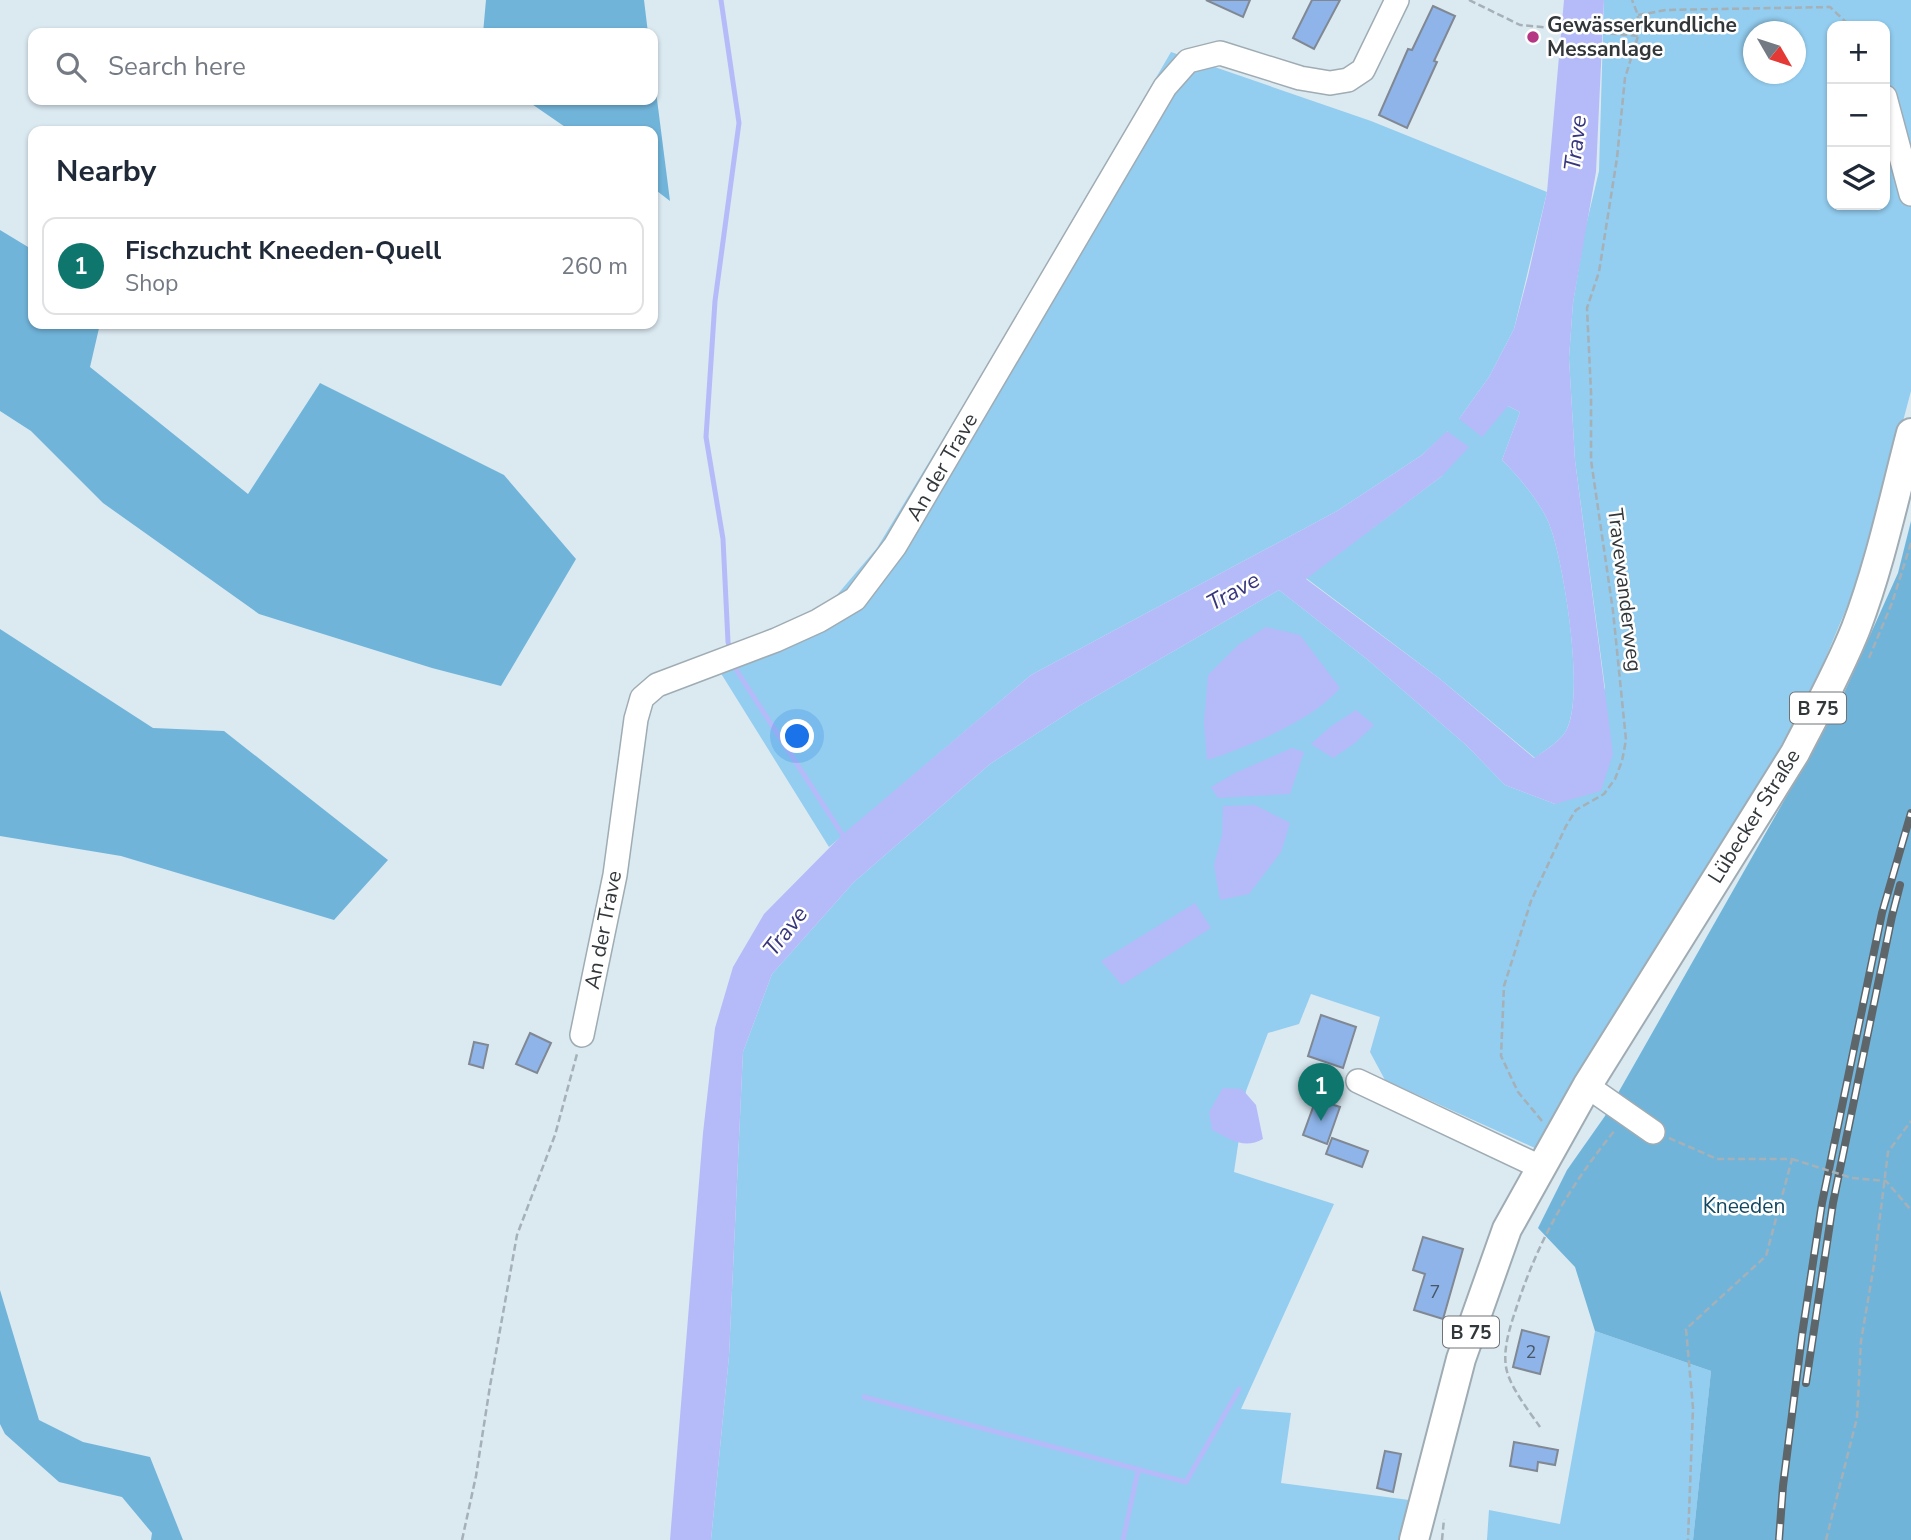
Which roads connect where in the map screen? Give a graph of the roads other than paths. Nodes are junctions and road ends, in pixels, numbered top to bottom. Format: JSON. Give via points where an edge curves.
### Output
{"nodes":[{"id":1,"x":1397,"y":0,"type":"edge"},
{"id":2,"x":1890,"y":116,"type":"edge"},
{"id":3,"x":1911,"y":194,"type":"edge"},
{"id":4,"x":1911,"y":433,"type":"edge"},
{"id":5,"x":582,"y":1035,"type":"road end"},
{"id":6,"x":1358,"y":1081,"type":"dead end"},
{"id":7,"x":1587,"y":1086,"type":"junction"},
{"id":8,"x":1653,"y":1132,"type":"road end"},
{"id":9,"x":1540,"y":1167,"type":"junction"},
{"id":10,"x":1414,"y":1540,"type":"edge"}],
"edges":[{"from":1,"to":5,"type":"street","name":"An der Trave","via":[[1363,70],[1348,79],[1329,83],[1300,78],[1220,52],[1188,61],[1165,87],[895,546],[855,599],[776,640],[657,685],[642,698],[615,875]]},
{"from":2,"to":3,"type":"street"},
{"from":4,"to":7,"type":"main road","name":"Lübecker Straße","number":"B 75","via":[[1878,564],[1856,629],[1828,690],[1795,753]]},
{"from":6,"to":9,"type":"street"},
{"from":7,"to":8,"type":"street"},
{"from":7,"to":9,"type":"main road","number":"B 75"},
{"from":9,"to":10,"type":"main road","number":"B 75","via":[[1507,1229],[1461,1359]]}]}
